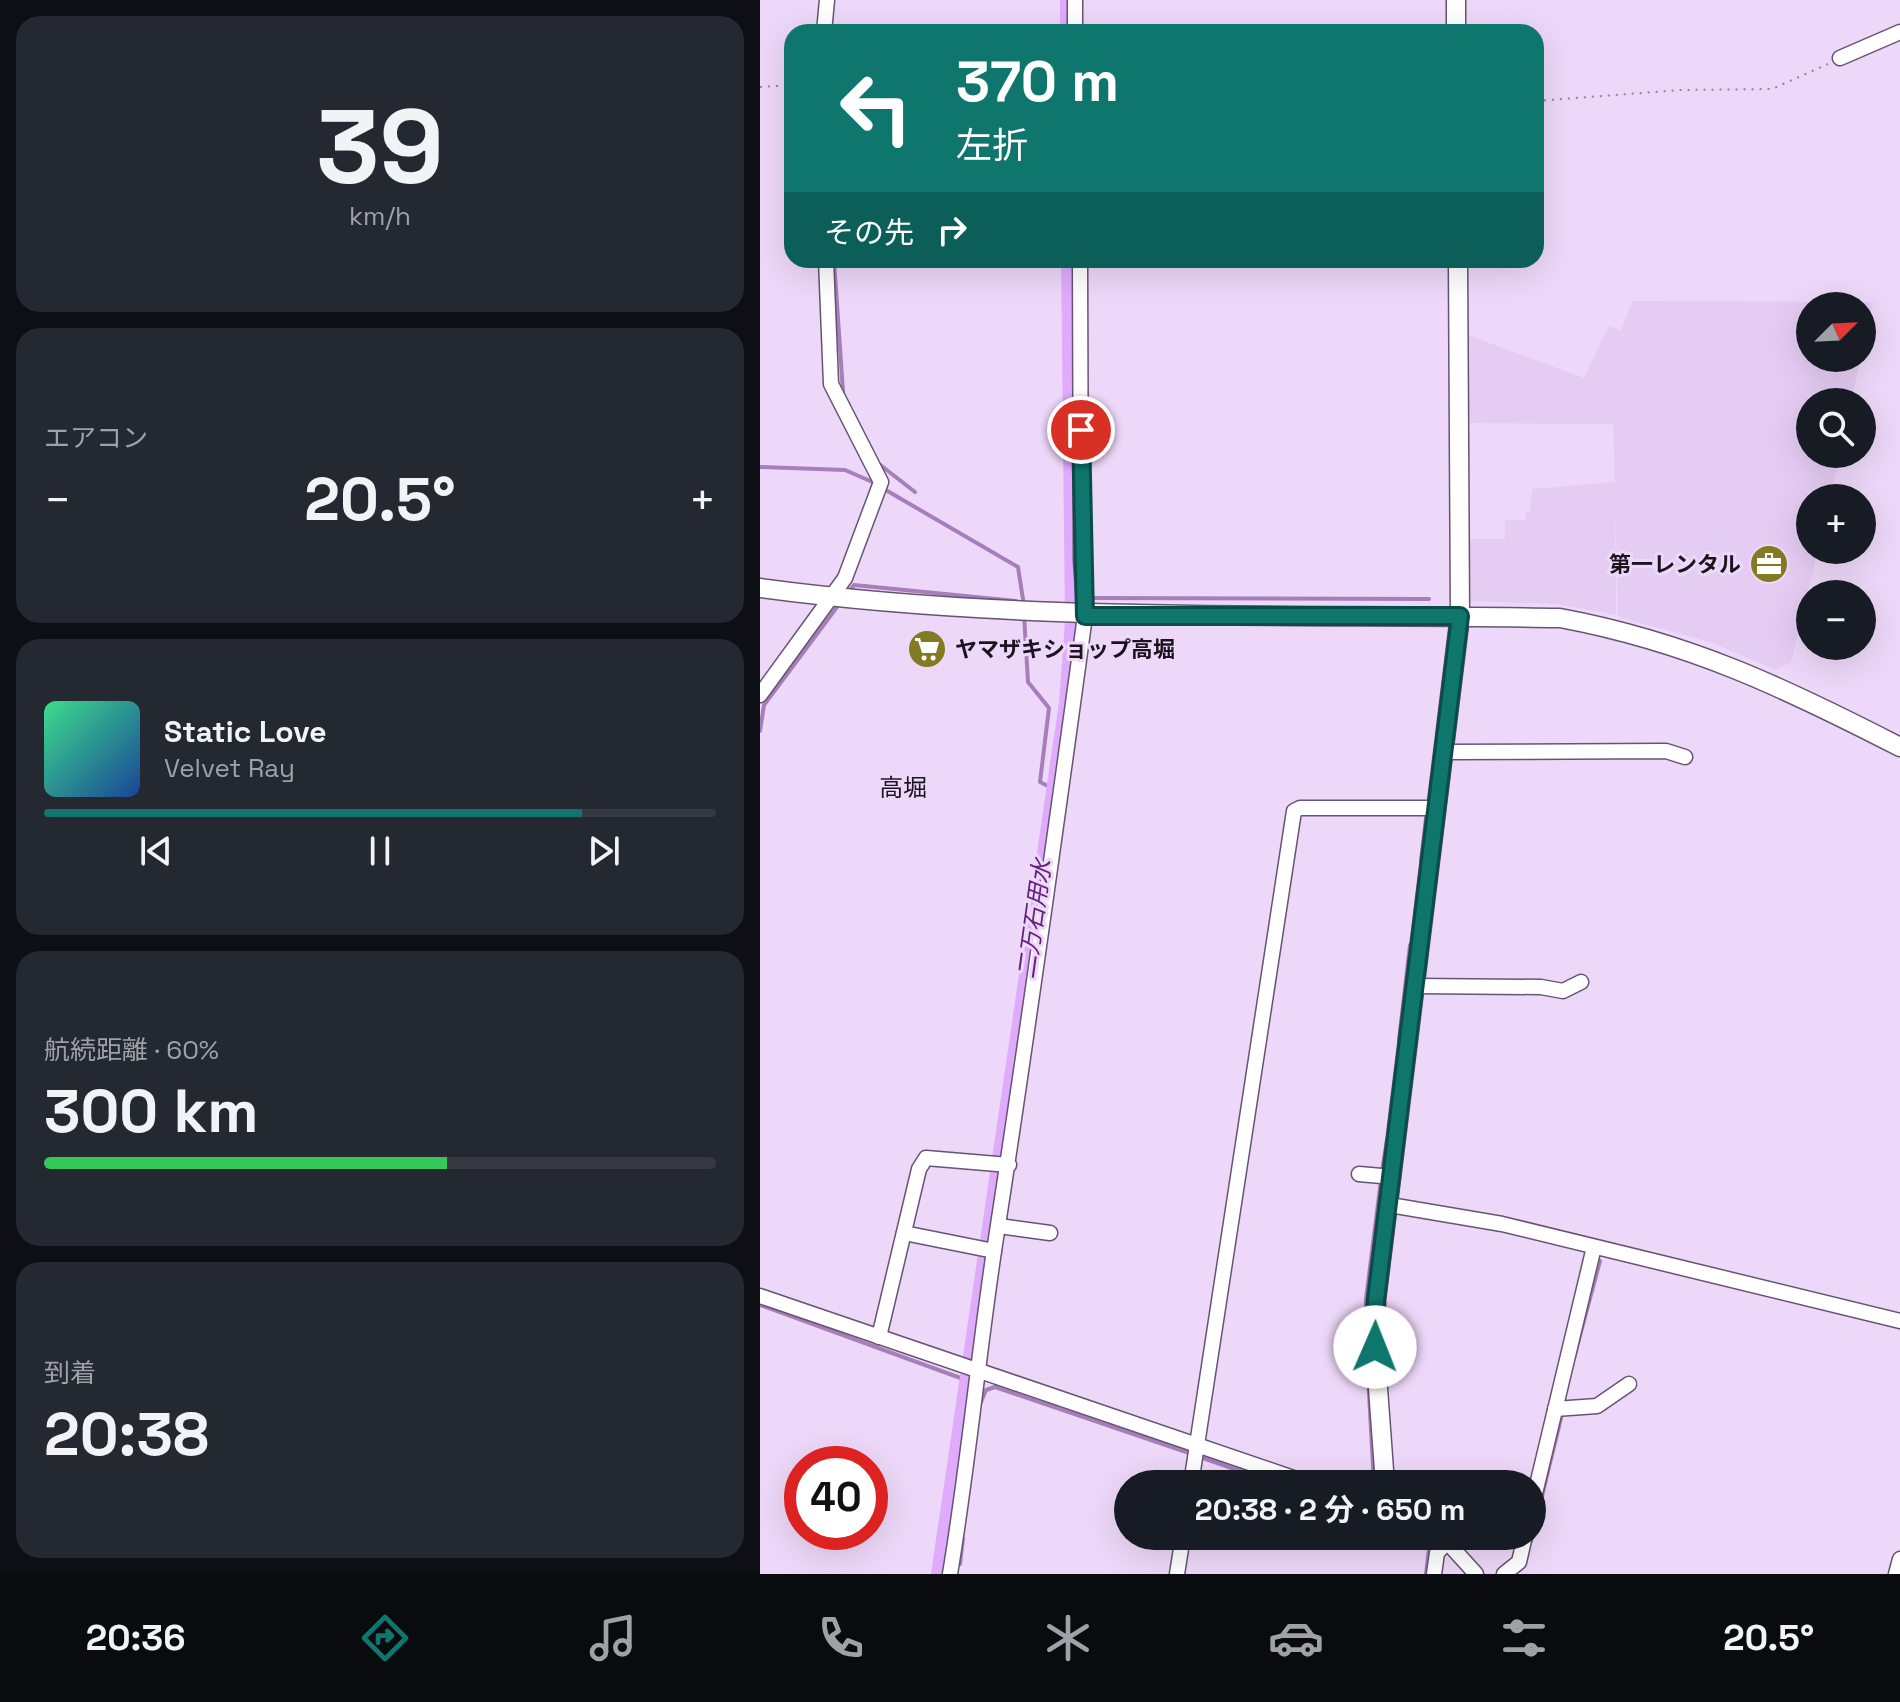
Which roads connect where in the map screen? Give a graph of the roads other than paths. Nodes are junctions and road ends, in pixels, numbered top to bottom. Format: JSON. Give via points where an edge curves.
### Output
{"nodes":[{"id":1,"x":827,"y":0,"type":"edge"},
{"id":2,"x":1075,"y":0,"type":"edge"},
{"id":3,"x":1456,"y":0,"type":"edge"},
{"id":4,"x":825,"y":24,"type":"edge"},
{"id":5,"x":1075,"y":24,"type":"edge"},
{"id":6,"x":1456,"y":24,"type":"edge"},
{"id":7,"x":1900,"y":32,"type":"edge"},
{"id":8,"x":1840,"y":58,"type":"road end"},
{"id":9,"x":826,"y":268,"type":"edge"},
{"id":10,"x":1080,"y":268,"type":"edge"},
{"id":11,"x":1458,"y":268,"type":"edge"},
{"id":12,"x":760,"y":588,"type":"edge"},
{"id":13,"x":828,"y":598,"type":"junction"},
{"id":14,"x":1085,"y":616,"type":"junction"},
{"id":15,"x":1460,"y":616,"type":"junction"},
{"id":16,"x":760,"y":695,"type":"edge"},
{"id":17,"x":1900,"y":747,"type":"edge"},
{"id":18,"x":1444,"y":752,"type":"junction"},
{"id":19,"x":1685,"y":757,"type":"dead end"},
{"id":20,"x":1437,"y":808,"type":"junction"},
{"id":21,"x":1581,"y":982,"type":"dead end"},
{"id":22,"x":1416,"y":986,"type":"junction"},
{"id":23,"x":1009,"y":1165,"type":"junction"},
{"id":24,"x":1359,"y":1174,"type":"dead end"},
{"id":25,"x":1393,"y":1177,"type":"junction"},
{"id":26,"x":1390,"y":1205,"type":"junction"},
{"id":27,"x":999,"y":1226,"type":"junction"},
{"id":28,"x":904,"y":1233,"type":"junction"},
{"id":29,"x":1050,"y":1233,"type":"dead end"},
{"id":30,"x":1594,"y":1247,"type":"junction"},
{"id":31,"x":994,"y":1251,"type":"junction"},
{"id":32,"x":760,"y":1296,"type":"edge"},
{"id":33,"x":1900,"y":1321,"type":"edge"},
{"id":34,"x":879,"y":1337,"type":"junction"},
{"id":35,"x":981,"y":1371,"type":"junction"},
{"id":36,"x":1629,"y":1384,"type":"dead end"},
{"id":37,"x":1555,"y":1409,"type":"junction"},
{"id":38,"x":1196,"y":1447,"type":"junction"},
{"id":39,"x":1193,"y":1470,"type":"edge"},
{"id":40,"x":1267,"y":1470,"type":"edge"},
{"id":41,"x":1384,"y":1470,"type":"edge"},
{"id":42,"x":1541,"y":1470,"type":"edge"},
{"id":43,"x":1181,"y":1550,"type":"edge"},
{"id":44,"x":1438,"y":1550,"type":"edge"},
{"id":45,"x":1452,"y":1550,"type":"edge"},
{"id":46,"x":1522,"y":1550,"type":"edge"},
{"id":47,"x":1900,"y":1559,"type":"edge"},
{"id":48,"x":950,"y":1574,"type":"edge"},
{"id":49,"x":1177,"y":1574,"type":"edge"},
{"id":50,"x":1434,"y":1574,"type":"edge"},
{"id":51,"x":1476,"y":1574,"type":"edge"},
{"id":52,"x":1504,"y":1574,"type":"edge"},
{"id":53,"x":1896,"y":1574,"type":"edge"}],
"edges":[{"from":1,"to":4,"type":"street"},
{"from":2,"to":5,"type":"street"},
{"from":3,"to":6,"type":"street"},
{"from":7,"to":8,"type":"street"},
{"from":9,"to":13,"type":"street","via":[[831,384],[881,482],[845,578]]},
{"from":10,"to":14,"type":"street"},
{"from":11,"to":15,"type":"street"},
{"from":12,"to":13,"type":"street"},
{"from":13,"to":14,"type":"street"},
{"from":13,"to":16,"type":"street"},
{"from":14,"to":15,"type":"street"},
{"from":14,"to":23,"type":"street"},
{"from":15,"to":17,"type":"street","via":[[1560,618],[1664,641],[1786,689]]},
{"from":15,"to":18,"type":"street"},
{"from":18,"to":19,"type":"street","via":[[1666,751]]},
{"from":18,"to":20,"type":"street"},
{"from":20,"to":22,"type":"street"},
{"from":20,"to":38,"type":"street","via":[[1294,811]]},
{"from":21,"to":22,"type":"street","via":[[1563,991]]},
{"from":22,"to":25,"type":"street"},
{"from":23,"to":27,"type":"street"},
{"from":23,"to":28,"type":"street","via":[[926,1158]]},
{"from":24,"to":25,"type":"street"},
{"from":25,"to":26,"type":"street"},
{"from":26,"to":30,"type":"street"},
{"from":26,"to":41,"type":"street","via":[[1376,1300]]},
{"from":27,"to":29,"type":"street"},
{"from":27,"to":31,"type":"street"},
{"from":28,"to":31,"type":"street"},
{"from":28,"to":34,"type":"street"},
{"from":30,"to":33,"type":"street"},
{"from":30,"to":37,"type":"street"},
{"from":31,"to":35,"type":"street"},
{"from":32,"to":34,"type":"street"},
{"from":34,"to":35,"type":"street"},
{"from":35,"to":38,"type":"street"},
{"from":35,"to":48,"type":"street"},
{"from":36,"to":37,"type":"street","via":[[1597,1406]]},
{"from":37,"to":42,"type":"street"},
{"from":38,"to":39,"type":"street"},
{"from":38,"to":40,"type":"street"},
{"from":43,"to":49,"type":"street"},
{"from":44,"to":50,"type":"street"},
{"from":45,"to":51,"type":"street"},
{"from":46,"to":52,"type":"street","via":[[1519,1562]]},
{"from":47,"to":53,"type":"street"}]}
